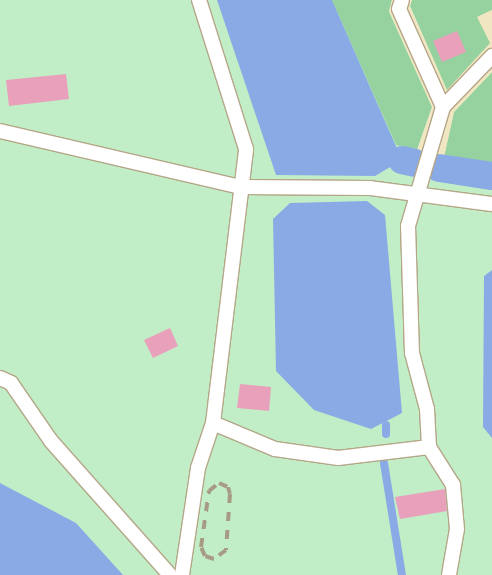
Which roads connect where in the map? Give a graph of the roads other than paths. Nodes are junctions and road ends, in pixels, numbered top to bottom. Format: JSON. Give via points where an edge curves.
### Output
{"nodes":[{"id":1,"x":199,"y":0,"type":"edge"},
{"id":2,"x":402,"y":0,"type":"edge"},
{"id":3,"x":492,"y":56,"type":"edge"},
{"id":4,"x":443,"y":108,"type":"junction"},
{"id":5,"x":0,"y":131,"type":"edge"},
{"id":6,"x":241,"y":187,"type":"junction"},
{"id":7,"x":418,"y":193,"type":"junction"},
{"id":8,"x":492,"y":204,"type":"edge"},
{"id":9,"x":0,"y":378,"type":"edge"},
{"id":10,"x":213,"y":423,"type":"junction"},
{"id":11,"x":429,"y":447,"type":"junction"},
{"id":12,"x":170,"y":575,"type":"edge"},
{"id":13,"x":182,"y":575,"type":"edge"},
{"id":14,"x":449,"y":575,"type":"edge"}],
"edges":[{"from":1,"to":6,"type":"lane","via":[[246,149]]},
{"from":2,"to":4,"type":"lane","via":[[399,9]]},
{"from":3,"to":4,"type":"lane"},
{"from":4,"to":7,"type":"lane"},
{"from":5,"to":6,"type":"lane"},
{"from":6,"to":7,"type":"lane"},
{"from":6,"to":10,"type":"lane"},
{"from":7,"to":8,"type":"lane"},
{"from":7,"to":11,"type":"lane","via":[[408,226],[412,353],[427,409]]},
{"from":9,"to":12,"type":"lane","via":[[11,383],[51,441]]},
{"from":10,"to":11,"type":"lane","via":[[275,449],[338,458]]},
{"from":10,"to":13,"type":"lane","via":[[198,468]]},
{"from":11,"to":14,"type":"lane","via":[[453,485],[457,529]]}]}
